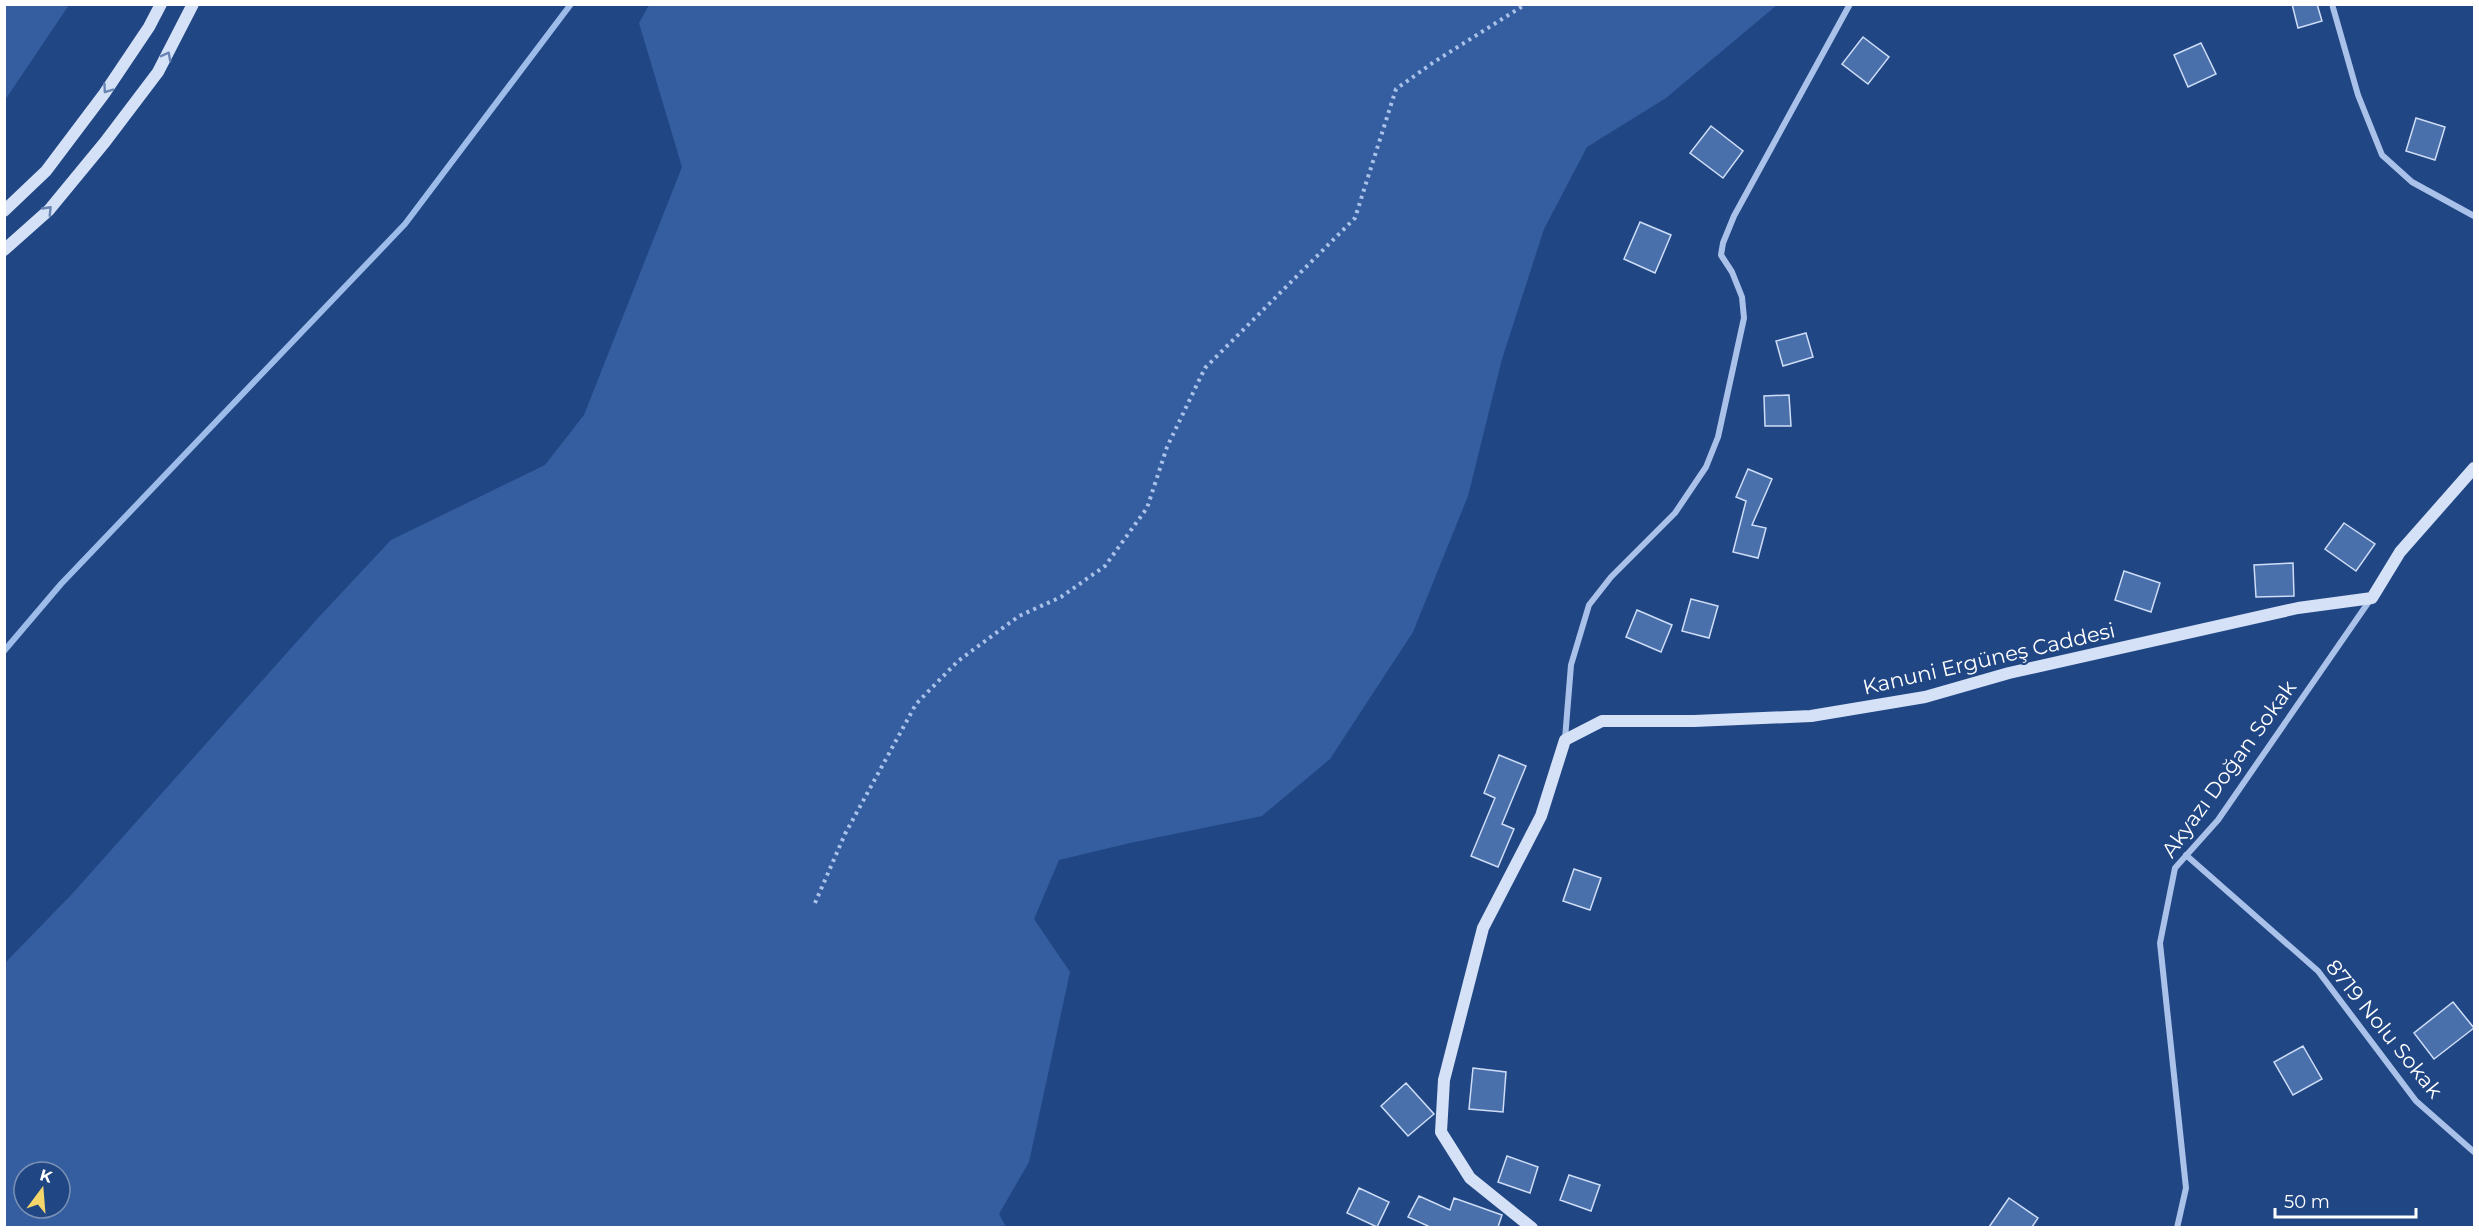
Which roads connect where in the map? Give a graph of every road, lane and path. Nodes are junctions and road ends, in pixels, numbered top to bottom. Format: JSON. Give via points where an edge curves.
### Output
{"nodes":[{"id":1,"x":160,"y":4,"type":"edge"},
{"id":2,"x":193,"y":4,"type":"edge"},
{"id":3,"x":1526,"y":4,"type":"edge"},
{"id":4,"x":1850,"y":4,"type":"edge"},
{"id":5,"x":2332,"y":4,"type":"edge"},
{"id":6,"x":4,"y":211,"type":"edge"},
{"id":7,"x":2475,"y":216,"type":"edge"},
{"id":8,"x":4,"y":249,"type":"edge"},
{"id":9,"x":2475,"y":468,"type":"edge"},
{"id":10,"x":2372,"y":598,"type":"junction"},
{"id":11,"x":1565,"y":740,"type":"junction"},
{"id":12,"x":2186,"y":855,"type":"junction"},
{"id":13,"x":815,"y":903,"type":"dead end"},
{"id":14,"x":2475,"y":1152,"type":"edge"},
{"id":15,"x":1532,"y":1227,"type":"edge"},
{"id":16,"x":2177,"y":1227,"type":"edge"}],
"edges":[{"from":1,"to":6,"type":"street","one_way":true,"via":[[149,27],[59,154]]},
{"from":8,"to":2,"type":"street","one_way":true,"via":[[49,210],[118,125],[158,72]]},
{"from":3,"to":13,"type":"path","via":[[1396,89],[1355,219],[1205,368],[1167,447],[1147,508],[1105,566],[1061,597],[1019,616],[957,661],[916,704],[845,834]]},
{"from":4,"to":11,"type":"street","via":[[1723,243],[1721,255],[1742,297],[1744,318],[1718,437],[1706,467],[1675,513],[1611,577],[1589,605],[1571,665]]},
{"from":5,"to":7,"type":"street","via":[[2358,95],[2382,155],[2412,182]]},
{"from":9,"to":10,"type":"street","via":[[2400,552]]},
{"from":10,"to":11,"type":"street","name":"Kanuni Ergüneş Caddesi","via":[[2298,608],[2009,673],[1925,698],[1811,716],[1602,721]]},
{"from":10,"to":12,"type":"street","name":"Akyazı Doğan Sokak","via":[[2218,820]]},
{"from":11,"to":15,"type":"street","via":[[1541,816],[1484,928],[1444,1080],[1441,1132],[1470,1178]]},
{"from":12,"to":14,"type":"street","name":"8719 Nolu Sokak","via":[[2318,971],[2416,1101]]},
{"from":12,"to":16,"type":"street","name":"Akyazı Doğan Sokak","via":[[2175,868],[2160,943],[2186,1188]]}]}
